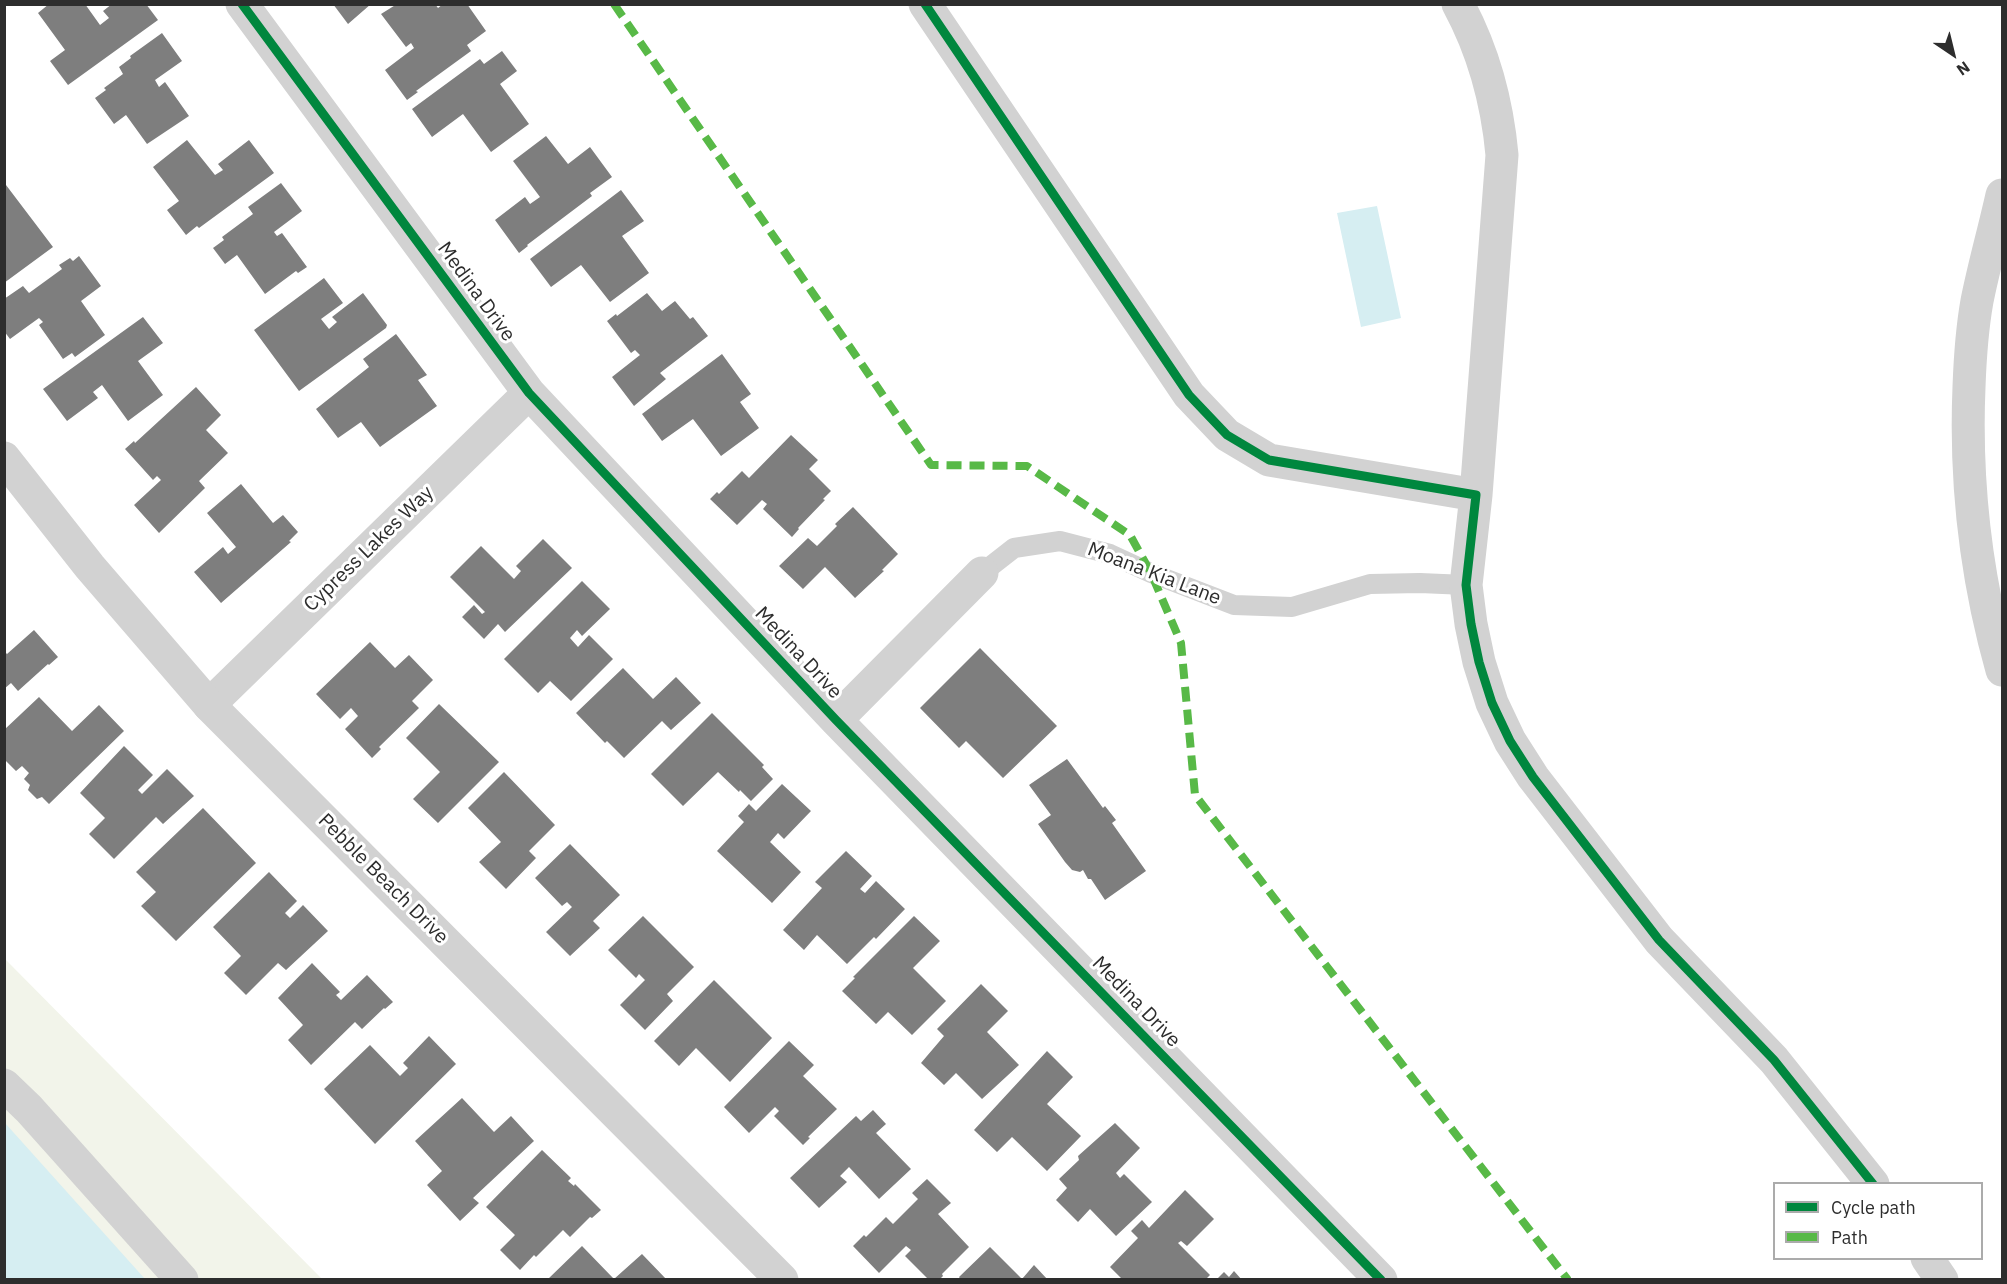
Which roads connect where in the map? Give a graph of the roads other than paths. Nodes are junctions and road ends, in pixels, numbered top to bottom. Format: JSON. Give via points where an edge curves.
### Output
{"nodes":[{"id":1,"x":242,"y":4,"type":"edge"},
{"id":2,"x":925,"y":4,"type":"edge"},
{"id":3,"x":1458,"y":4,"type":"edge"},
{"id":4,"x":2002,"y":195,"type":"edge"},
{"id":5,"x":529,"y":393,"type":"junction"},
{"id":6,"x":4,"y":458,"type":"edge"},
{"id":7,"x":1476,"y":495,"type":"junction"},
{"id":8,"x":982,"y":573,"type":"joint"},
{"id":9,"x":1466,"y":585,"type":"junction"},
{"id":10,"x":2002,"y":670,"type":"edge"},
{"id":11,"x":209,"y":705,"type":"junction"},
{"id":12,"x":836,"y":720,"type":"junction"},
{"id":13,"x":4,"y":1085,"type":"edge"},
{"id":14,"x":1871,"y":1182,"type":"edge"},
{"id":15,"x":1929,"y":1260,"type":"edge"},
{"id":16,"x":182,"y":1280,"type":"edge"},
{"id":17,"x":782,"y":1280,"type":"edge"},
{"id":18,"x":1381,"y":1280,"type":"edge"},
{"id":19,"x":1942,"y":1280,"type":"edge"}],
"edges":[{"from":1,"to":5,"type":"street","name":"Medina Drive"},
{"from":2,"to":7,"type":"street","via":[[1189,395],[1227,435],[1269,460]]},
{"from":3,"to":7,"type":"street","via":[[1487,70],[1502,155]]},
{"from":4,"to":10,"type":"street","via":[[1977,302],[1968,416],[1973,530]]},
{"from":5,"to":11,"type":"street","name":"Cypress Lakes Way"},
{"from":5,"to":12,"type":"street","name":"Medina Drive"},
{"from":6,"to":11,"type":"street","name":"Pebble Beach Drive","via":[[90,567]]},
{"from":7,"to":9,"type":"street"},
{"from":8,"to":9,"type":"lane","name":"Moana Kia Lane","via":[[1014,548],[1060,541],[1110,554],[1234,605],[1292,607],[1370,584]]},
{"from":8,"to":12,"type":"street","name":"Moana Kia Lane"},
{"from":9,"to":14,"type":"street","via":[[1485,683],[1510,741],[1533,777],[1659,940],[1774,1060]]},
{"from":11,"to":17,"type":"street","name":"Pebble Beach Drive"},
{"from":12,"to":18,"type":"street","name":"Medina Drive"},
{"from":13,"to":16,"type":"street"},
{"from":15,"to":19,"type":"street"}]}
